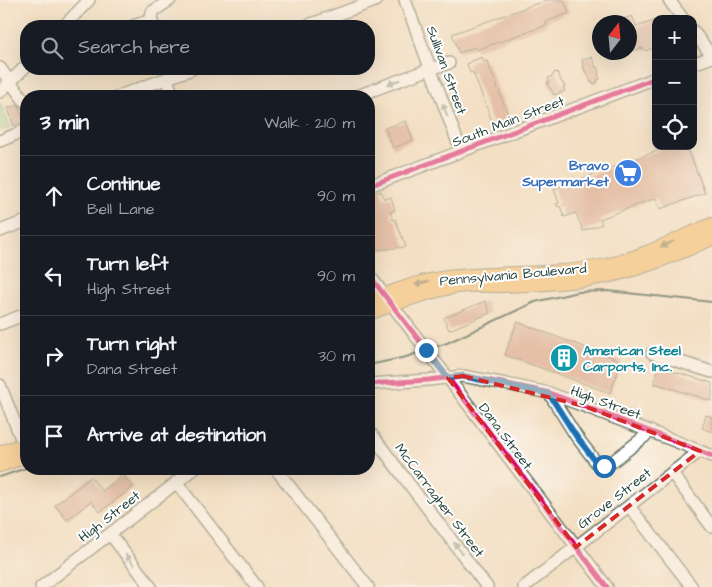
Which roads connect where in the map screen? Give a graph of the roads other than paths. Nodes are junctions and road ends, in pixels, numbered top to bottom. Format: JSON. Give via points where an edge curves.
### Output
{"nodes":[{"id":1,"x":89,"y":0,"type":"edge"},
{"id":2,"x":170,"y":0,"type":"edge"},
{"id":3,"x":377,"y":0,"type":"edge"},
{"id":4,"x":405,"y":0,"type":"edge"},
{"id":5,"x":669,"y":0,"type":"edge"},
{"id":6,"x":681,"y":15,"type":"edge"},
{"id":7,"x":70,"y":20,"type":"edge"},
{"id":8,"x":152,"y":20,"type":"edge"},
{"id":9,"x":322,"y":20,"type":"edge"},
{"id":10,"x":697,"y":37,"type":"edge"},
{"id":11,"x":712,"y":57,"type":"edge"},
{"id":12,"x":449,"y":63,"type":"dead end"},
{"id":13,"x":697,"y":63,"type":"edge"},
{"id":14,"x":0,"y":68,"type":"edge"},
{"id":15,"x":430,"y":68,"type":"junction"},
{"id":16,"x":20,"y":73,"type":"edge"},
{"id":17,"x":168,"y":75,"type":"edge"},
{"id":18,"x":170,"y":75,"type":"edge"},
{"id":19,"x":652,"y":79,"type":"edge"},
{"id":20,"x":11,"y":83,"type":"junction"},
{"id":21,"x":134,"y":90,"type":"edge"},
{"id":22,"x":172,"y":90,"type":"edge"},
{"id":23,"x":373,"y":90,"type":"edge"},
{"id":24,"x":0,"y":92,"type":"edge"},
{"id":25,"x":20,"y":95,"type":"edge"},
{"id":26,"x":20,"y":133,"type":"edge"},
{"id":27,"x":0,"y":141,"type":"edge"},
{"id":28,"x":461,"y":151,"type":"junction"},
{"id":29,"x":375,"y":184,"type":"edge"},
{"id":30,"x":20,"y":223,"type":"edge"},
{"id":31,"x":712,"y":224,"type":"edge"},
{"id":32,"x":0,"y":231,"type":"edge"},
{"id":33,"x":712,"y":238,"type":"edge"},
{"id":34,"x":375,"y":283,"type":"edge"},
{"id":35,"x":388,"y":300,"type":"junction"},
{"id":36,"x":375,"y":301,"type":"edge"},
{"id":37,"x":375,"y":310,"type":"edge"},
{"id":38,"x":20,"y":316,"type":"edge"},
{"id":39,"x":0,"y":324,"type":"edge"},
{"id":40,"x":652,"y":353,"type":"dead end"},
{"id":41,"x":712,"y":372,"type":"edge"},
{"id":42,"x":448,"y":378,"type":"junction"},
{"id":43,"x":375,"y":384,"type":"edge"},
{"id":44,"x":0,"y":385,"type":"edge"},
{"id":45,"x":549,"y":394,"type":"junction"},
{"id":46,"x":650,"y":431,"type":"junction"},
{"id":47,"x":20,"y":435,"type":"edge"},
{"id":48,"x":375,"y":439,"type":"edge"},
{"id":49,"x":20,"y":451,"type":"edge"},
{"id":50,"x":700,"y":451,"type":"junction"},
{"id":51,"x":0,"y":453,"type":"edge"},
{"id":52,"x":20,"y":453,"type":"edge"},
{"id":53,"x":712,"y":456,"type":"edge"},
{"id":54,"x":0,"y":465,"type":"edge"},
{"id":55,"x":672,"y":473,"type":"junction"},
{"id":56,"x":186,"y":475,"type":"edge"},
{"id":57,"x":281,"y":475,"type":"edge"},
{"id":58,"x":176,"y":482,"type":"junction"},
{"id":59,"x":629,"y":506,"type":"junction"},
{"id":60,"x":712,"y":527,"type":"edge"},
{"id":61,"x":110,"y":534,"type":"junction"},
{"id":62,"x":576,"y":546,"type":"junction"},
{"id":63,"x":41,"y":587,"type":"edge"},
{"id":64,"x":151,"y":587,"type":"edge"},
{"id":65,"x":257,"y":587,"type":"edge"},
{"id":66,"x":368,"y":587,"type":"edge"},
{"id":67,"x":487,"y":587,"type":"edge"},
{"id":68,"x":524,"y":587,"type":"edge"},
{"id":69,"x":607,"y":587,"type":"edge"},
{"id":70,"x":692,"y":587,"type":"edge"}],
"edges":[{"from":1,"to":7,"type":"street"},
{"from":2,"to":8,"type":"street","via":[[152,12]]},
{"from":3,"to":9,"type":"street"},
{"from":4,"to":15,"type":"street","name":"Sullivan Street"},
{"from":5,"to":6,"type":"street"},
{"from":10,"to":11,"type":"street"},
{"from":11,"to":13,"type":"street"},
{"from":12,"to":15,"type":"street"},
{"from":14,"to":20,"type":"street"},
{"from":15,"to":23,"type":"street","one_way":true},
{"from":28,"to":15,"type":"street","name":"Sullivan Street","one_way":true},
{"from":16,"to":20,"type":"street"},
{"from":17,"to":21,"type":"street"},
{"from":18,"to":22,"type":"street"},
{"from":19,"to":28,"type":"street","name":"South Main Street"},
{"from":20,"to":24,"type":"street"},
{"from":20,"to":25,"type":"street"},
{"from":26,"to":27,"type":"street"},
{"from":28,"to":29,"type":"street","name":"South Main Street"},
{"from":30,"to":32,"type":"street"},
{"from":31,"to":35,"type":"main road","name":"Pennsylvania Boulevard","one_way":true,"via":[[641,255],[600,267],[443,278],[414,285]]},
{"from":33,"to":35,"type":"main road","name":"Pennsylvania Boulevard","via":[[630,270],[595,278],[554,283],[458,286]]},
{"from":34,"to":35,"type":"street","name":"Dana Street"},
{"from":35,"to":36,"type":"main road","name":"Pennsylvania Boulevard"},
{"from":35,"to":37,"type":"main road","name":"Pennsylvania Boulevard"},
{"from":35,"to":42,"type":"street","name":"Dana Street"},
{"from":38,"to":39,"type":"street"},
{"from":40,"to":41,"type":"street"},
{"from":42,"to":43,"type":"street","name":"High Street"},
{"from":42,"to":45,"type":"street","name":"High Street","via":[[463,376]]},
{"from":42,"to":62,"type":"street","name":"Dana Street"},
{"from":44,"to":47,"type":"street"},
{"from":45,"to":46,"type":"street","name":"High Street"},
{"from":45,"to":46,"type":"street","via":[[576,436],[596,462],[604,466]]},
{"from":46,"to":50,"type":"street","name":"High Street"},
{"from":67,"to":48,"type":"street","name":"McCarragher Street","one_way":true},
{"from":49,"to":51,"type":"main road"},
{"from":50,"to":53,"type":"street","name":"High Street"},
{"from":50,"to":55,"type":"street","name":"Grove Street"},
{"from":52,"to":54,"type":"main road"},
{"from":55,"to":59,"type":"street","name":"Grove Street"},
{"from":55,"to":60,"type":"street"},
{"from":56,"to":58,"type":"street","name":"High Street"},
{"from":57,"to":66,"type":"street"},
{"from":58,"to":61,"type":"street","name":"High Street"},
{"from":58,"to":65,"type":"street"},
{"from":59,"to":62,"type":"street","name":"Grove Street"},
{"from":59,"to":70,"type":"street"},
{"from":61,"to":63,"type":"street","name":"High Street"},
{"from":64,"to":61,"type":"street","one_way":true},
{"from":62,"to":68,"type":"street","name":"Grove Street"},
{"from":62,"to":69,"type":"street","name":"Dana Street"}]}
